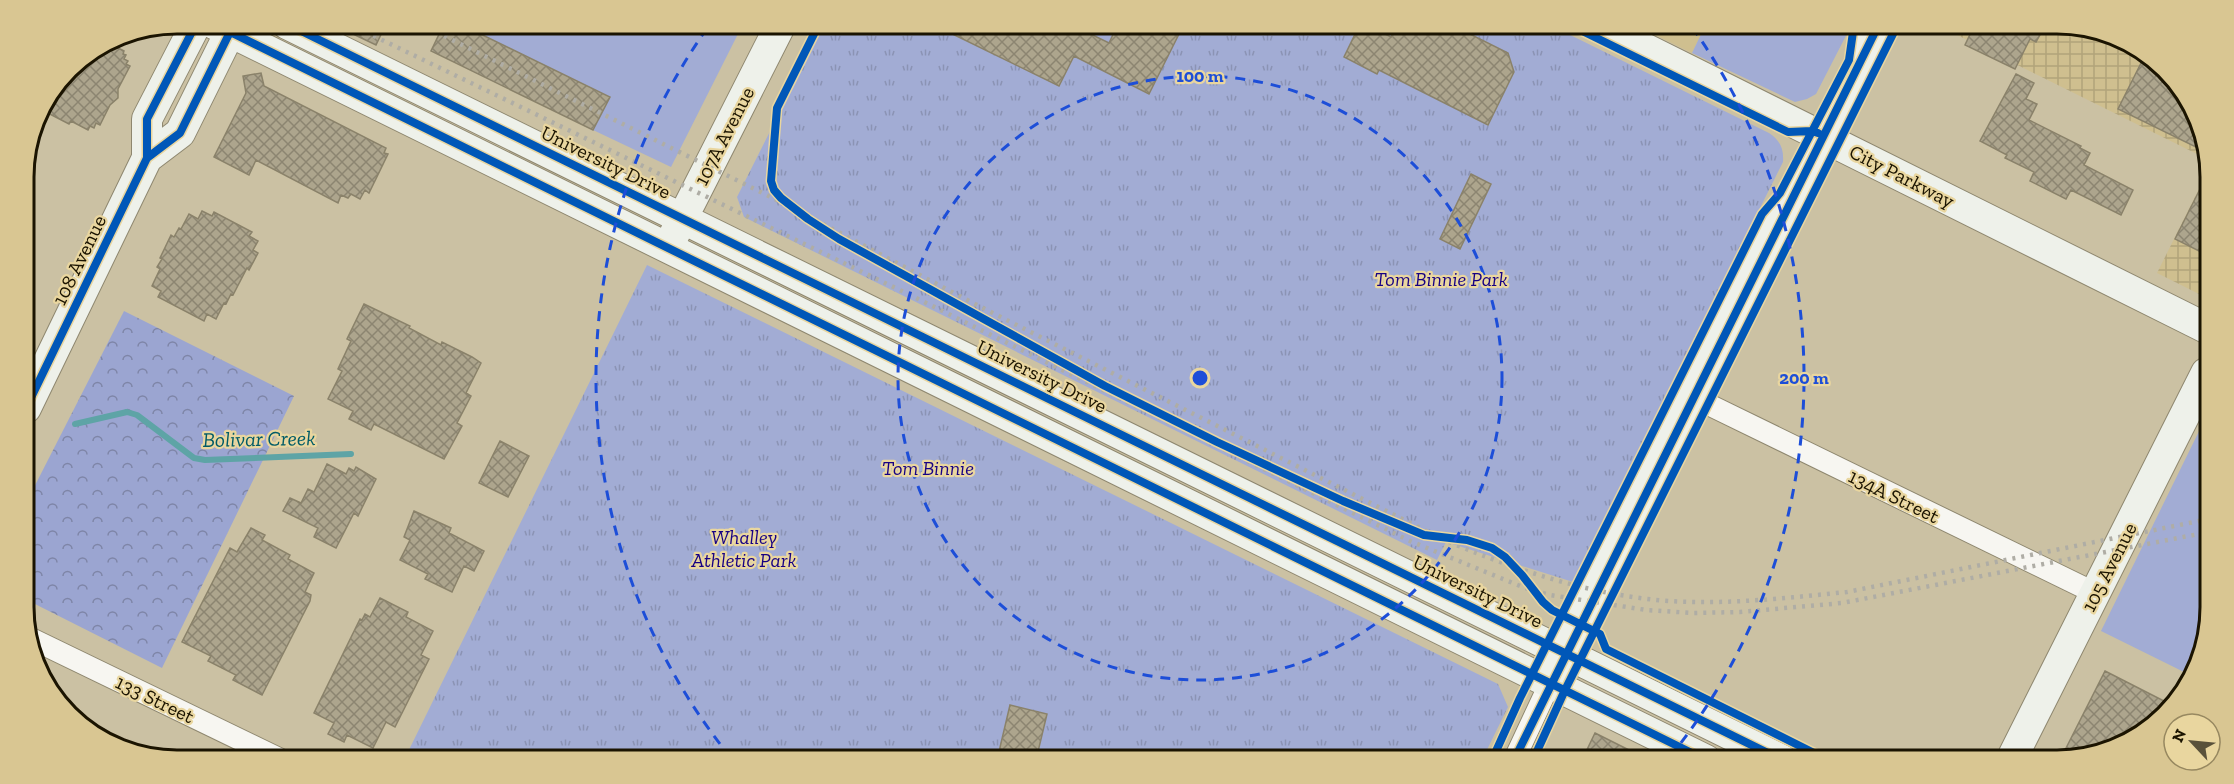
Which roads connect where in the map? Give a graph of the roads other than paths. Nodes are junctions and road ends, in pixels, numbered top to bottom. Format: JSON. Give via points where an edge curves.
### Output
{"nodes":[{"id":1,"x":1617,"y":34,"type":"edge"},
{"id":2,"x":1874,"y":34,"type":"edge"},
{"id":3,"x":190,"y":35,"type":"edge"},
{"id":4,"x":223,"y":35,"type":"edge"},
{"id":5,"x":242,"y":35,"type":"edge"},
{"id":6,"x":309,"y":35,"type":"edge"},
{"id":7,"x":776,"y":35,"type":"edge"},
{"id":8,"x":1823,"y":136,"type":"junction"},
{"id":9,"x":147,"y":158,"type":"junction"},
{"id":10,"x":683,"y":218,"type":"junction"},
{"id":11,"x":668,"y":248,"type":"junction"},
{"id":12,"x":2200,"y":325,"type":"edge"},
{"id":13,"x":35,"y":384,"type":"edge"},
{"id":14,"x":2200,"y":385,"type":"edge"},
{"id":15,"x":1693,"y":398,"type":"junction"},
{"id":16,"x":2095,"y":593,"type":"junction"},
{"id":17,"x":40,"y":643,"type":"edge"},
{"id":18,"x":1566,"y":652,"type":"junction"},
{"id":19,"x":1550,"y":683,"type":"junction"},
{"id":20,"x":1519,"y":749,"type":"edge"},
{"id":21,"x":1684,"y":749,"type":"edge"},
{"id":22,"x":1760,"y":749,"type":"edge"},
{"id":23,"x":2017,"y":749,"type":"edge"},
{"id":24,"x":261,"y":750,"type":"edge"}],
"edges":[{"from":1,"to":8,"type":"main road","name":"City Parkway"},
{"from":2,"to":8,"type":"main road"},
{"from":3,"to":9,"type":"main road","name":"108 Avenue","via":[[147,119]]},
{"from":4,"to":9,"type":"main road","name":"108 Avenue","via":[[180,133]]},
{"from":5,"to":11,"type":"main road"},
{"from":6,"to":10,"type":"main road","name":"University Drive"},
{"from":7,"to":10,"type":"main road","name":"107A Avenue"},
{"from":8,"to":12,"type":"main road","name":"City Parkway"},
{"from":8,"to":15,"type":"main road"},
{"from":9,"to":13,"type":"main road","name":"108 Avenue"},
{"from":10,"to":11,"type":"main road","name":"107A Avenue"},
{"from":10,"to":18,"type":"main road","name":"University Drive"},
{"from":11,"to":19,"type":"main road"},
{"from":14,"to":16,"type":"main road","name":"105 Avenue"},
{"from":15,"to":16,"type":"street","name":"134A Street"},
{"from":15,"to":18,"type":"main road"},
{"from":16,"to":23,"type":"main road","name":"105 Avenue"},
{"from":17,"to":24,"type":"street","name":"133 Street"},
{"from":18,"to":19,"type":"main road"},
{"from":18,"to":22,"type":"main road","name":"University Drive"},
{"from":19,"to":20,"type":"street"},
{"from":19,"to":21,"type":"main road"}]}
